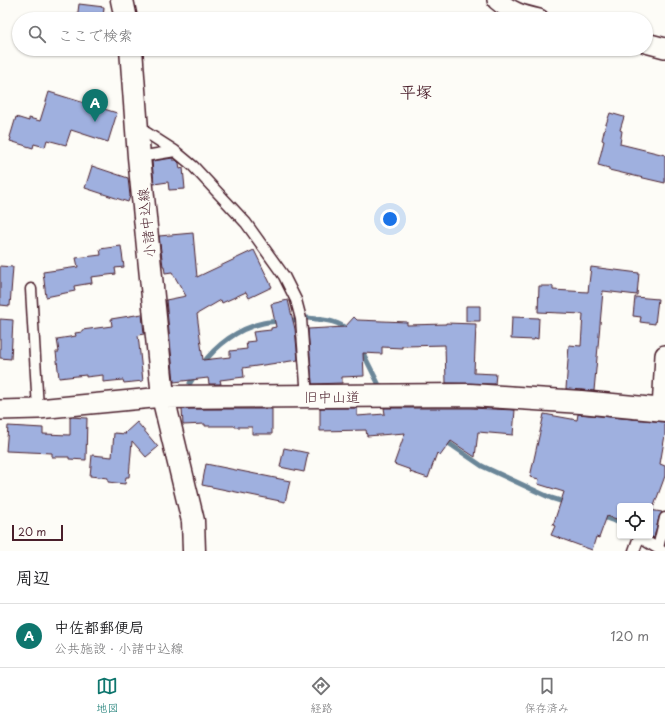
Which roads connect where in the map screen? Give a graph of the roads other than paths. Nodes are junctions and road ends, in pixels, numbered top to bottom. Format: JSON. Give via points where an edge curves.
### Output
{"nodes":[{"id":1,"x":122,"y":0,"type":"edge"},
{"id":2,"x":498,"y":0,"type":"edge"},
{"id":3,"x":125,"y":12,"type":"edge"},
{"id":4,"x":514,"y":12,"type":"edge"},
{"id":5,"x":653,"y":45,"type":"edge"},
{"id":6,"x":665,"y":48,"type":"edge"},
{"id":7,"x":132,"y":56,"type":"edge"},
{"id":8,"x":137,"y":131,"type":"junction"},
{"id":9,"x":176,"y":151,"type":"junction"},
{"id":10,"x":139,"y":157,"type":"junction"},
{"id":11,"x":31,"y":290,"type":"dead end"},
{"id":12,"x":665,"y":355,"type":"edge"},
{"id":13,"x":307,"y":396,"type":"junction"},
{"id":14,"x":163,"y":397,"type":"junction"},
{"id":15,"x":38,"y":409,"type":"junction"},
{"id":16,"x":0,"y":410,"type":"edge"},
{"id":17,"x":663,"y":410,"type":"edge"},
{"id":18,"x":665,"y":518,"type":"edge"},
{"id":19,"x":660,"y":549,"type":"edge"},
{"id":20,"x":194,"y":551,"type":"edge"},
{"id":21,"x":634,"y":551,"type":"edge"}],
"edges":[{"from":1,"to":3,"type":"main road"},
{"from":2,"to":4,"type":"street"},
{"from":5,"to":6,"type":"street"},
{"from":7,"to":8,"type":"main road","name":"小諸中込線"},
{"from":8,"to":9,"type":"lane","via":[[147,132]]},
{"from":8,"to":10,"type":"main road","name":"小諸中込線"},
{"from":9,"to":10,"type":"lane"},
{"from":9,"to":13,"type":"lane","via":[[246,223],[284,276],[296,300],[301,319]]},
{"from":10,"to":14,"type":"main road","name":"小諸中込線"},
{"from":11,"to":15,"type":"lane"},
{"from":12,"to":17,"type":"street"},
{"from":13,"to":14,"type":"main road","name":"旧中山道"},
{"from":13,"to":17,"type":"main road","name":"旧中山道","via":[[470,395]]},
{"from":14,"to":15,"type":"street","name":"旧中山道"},
{"from":14,"to":20,"type":"main road","name":"小諸中込線","via":[[193,521]]},
{"from":15,"to":16,"type":"street","name":"旧中山道"},
{"from":18,"to":19,"type":"lane"},
{"from":19,"to":21,"type":"lane","via":[[639,536]]}]}
